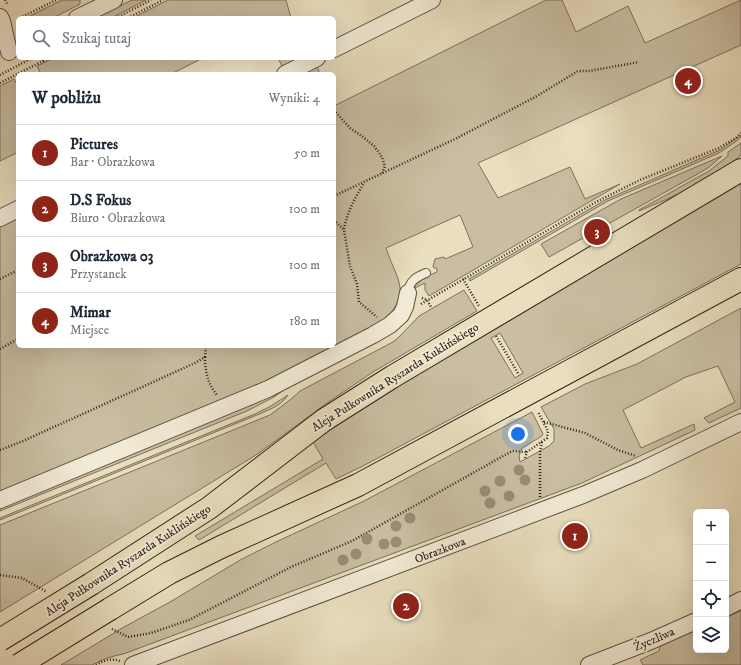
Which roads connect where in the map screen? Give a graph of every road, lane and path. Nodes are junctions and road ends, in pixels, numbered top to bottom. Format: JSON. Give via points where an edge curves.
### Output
{"nodes":[{"id":1,"x":56,"y":0,"type":"edge"},
{"id":2,"x":114,"y":0,"type":"edge"},
{"id":3,"x":151,"y":0,"type":"edge"},
{"id":4,"x":163,"y":0,"type":"edge"},
{"id":5,"x":432,"y":0,"type":"edge"},
{"id":6,"x":24,"y":16,"type":"edge"},
{"id":7,"x":81,"y":16,"type":"edge"},
{"id":8,"x":120,"y":16,"type":"edge"},
{"id":9,"x":132,"y":16,"type":"edge"},
{"id":10,"x":0,"y":17,"type":"edge"},
{"id":11,"x":336,"y":48,"type":"edge"},
{"id":12,"x":7,"y":50,"type":"edge"},
{"id":13,"x":29,"y":60,"type":"edge"},
{"id":14,"x":313,"y":60,"type":"edge"},
{"id":15,"x":43,"y":61,"type":"edge"},
{"id":16,"x":639,"y":62,"type":"dead end"},
{"id":17,"x":22,"y":72,"type":"edge"},
{"id":18,"x":289,"y":72,"type":"edge"},
{"id":19,"x":0,"y":75,"type":"edge"},
{"id":20,"x":16,"y":75,"type":"edge"},
{"id":21,"x":0,"y":83,"type":"edge"},
{"id":22,"x":336,"y":112,"type":"edge"},
{"id":23,"x":741,"y":170,"type":"edge"},
{"id":24,"x":382,"y":174,"type":"junction"},
{"id":25,"x":364,"y":182,"type":"junction"},
{"id":26,"x":336,"y":195,"type":"edge"},
{"id":27,"x":16,"y":210,"type":"edge"},
{"id":28,"x":0,"y":218,"type":"edge"},
{"id":29,"x":336,"y":222,"type":"edge"},
{"id":30,"x":344,"y":230,"type":"junction"},
{"id":31,"x":16,"y":271,"type":"edge"},
{"id":32,"x":426,"y":273,"type":"dead end"},
{"id":33,"x":741,"y":278,"type":"edge"},
{"id":34,"x":0,"y":279,"type":"edge"},
{"id":35,"x":463,"y":279,"type":"dead end"},
{"id":36,"x":408,"y":293,"type":"joint"},
{"id":37,"x":479,"y":306,"type":"dead end"},
{"id":38,"x":390,"y":325,"type":"junction"},
{"id":39,"x":496,"y":335,"type":"dead end"},
{"id":40,"x":16,"y":340,"type":"edge"},
{"id":41,"x":206,"y":348,"type":"edge"},
{"id":42,"x":0,"y":349,"type":"edge"},
{"id":43,"x":205,"y":357,"type":"junction"},
{"id":44,"x":519,"y":375,"type":"dead end"},
{"id":45,"x":225,"y":407,"type":"junction"},
{"id":46,"x":538,"y":412,"type":"dead end"},
{"id":47,"x":544,"y":422,"type":"junction"},
{"id":48,"x":741,"y":422,"type":"edge"},
{"id":49,"x":542,"y":441,"type":"junction"},
{"id":50,"x":0,"y":450,"type":"edge"},
{"id":51,"x":527,"y":452,"type":"junction"},
{"id":52,"x":525,"y":458,"type":"dead end"},
{"id":53,"x":640,"y":458,"type":"dead end"},
{"id":54,"x":0,"y":500,"type":"edge"},
{"id":55,"x":540,"y":500,"type":"dead end"},
{"id":56,"x":0,"y":575,"type":"edge"},
{"id":57,"x":48,"y":593,"type":"dead end"},
{"id":58,"x":741,"y":600,"type":"edge"},
{"id":59,"x":729,"y":606,"type":"edge"},
{"id":60,"x":109,"y":618,"type":"junction"},
{"id":61,"x":693,"y":622,"type":"edge"},
{"id":62,"x":0,"y":640,"type":"edge"},
{"id":63,"x":19,"y":665,"type":"edge"},
{"id":64,"x":96,"y":665,"type":"edge"},
{"id":65,"x":134,"y":665,"type":"edge"},
{"id":66,"x":589,"y":665,"type":"edge"}],
"edges":[{"from":1,"to":6,"type":"path"},
{"from":2,"to":7,"type":"street"},
{"from":3,"to":8,"type":"path"},
{"from":4,"to":9,"type":"path"},
{"from":5,"to":11,"type":"street"},
{"from":10,"to":12,"type":"street"},
{"from":13,"to":19,"type":"path"},
{"from":14,"to":18,"type":"street"},
{"from":15,"to":17,"type":"path"},
{"from":16,"to":24,"type":"path","via":[[578,71],[537,96]]},
{"from":20,"to":21,"type":"path"},
{"from":22,"to":24,"type":"path","via":[[350,128],[374,146],[385,166]]},
{"from":23,"to":62,"type":"main road","name":"Aleja Pułkownika Ryszarda Kuklińskiego","bridge":true,"via":[[342,408],[209,508]]},
{"from":24,"to":25,"type":"path"},
{"from":25,"to":26,"type":"path"},
{"from":25,"to":30,"type":"path","via":[[352,204]]},
{"from":27,"to":28,"type":"street"},
{"from":29,"to":30,"type":"path"},
{"from":30,"to":38,"type":"path","via":[[359,302]]},
{"from":31,"to":34,"type":"path"},
{"from":32,"to":36,"type":"lane","via":[[408,285]]},
{"from":33,"to":60,"type":"main road","via":[[358,485],[169,573]]},
{"from":35,"to":37,"type":"path"},
{"from":36,"to":38,"type":"street","via":[[405,307]]},
{"from":38,"to":45,"type":"street","via":[[268,389]]},
{"from":39,"to":44,"type":"path"},
{"from":40,"to":42,"type":"path"},
{"from":41,"to":43,"type":"path"},
{"from":43,"to":45,"type":"path","via":[[205,368],[211,388]]},
{"from":43,"to":50,"type":"path"},
{"from":45,"to":54,"type":"street"},
{"from":46,"to":47,"type":"path"},
{"from":47,"to":49,"type":"path","via":[[548,431],[547,438]]},
{"from":47,"to":53,"type":"path","via":[[585,433]]},
{"from":48,"to":65,"type":"street","name":"Obrazkowa","via":[[642,470],[583,495]]},
{"from":49,"to":51,"type":"path"},
{"from":49,"to":55,"type":"path"},
{"from":51,"to":52,"type":"path"},
{"from":51,"to":60,"type":"path","via":[[512,451],[352,541],[291,567],[189,620],[151,633],[128,637]]},
{"from":56,"to":57,"type":"path","via":[[22,578]]},
{"from":58,"to":59,"type":"street"},
{"from":60,"to":63,"type":"main road","bridge":true},
{"from":61,"to":66,"type":"street","name":"Życzliwa"},
{"from":64,"to":65,"type":"path","via":[[105,660],[116,659]]}]}
